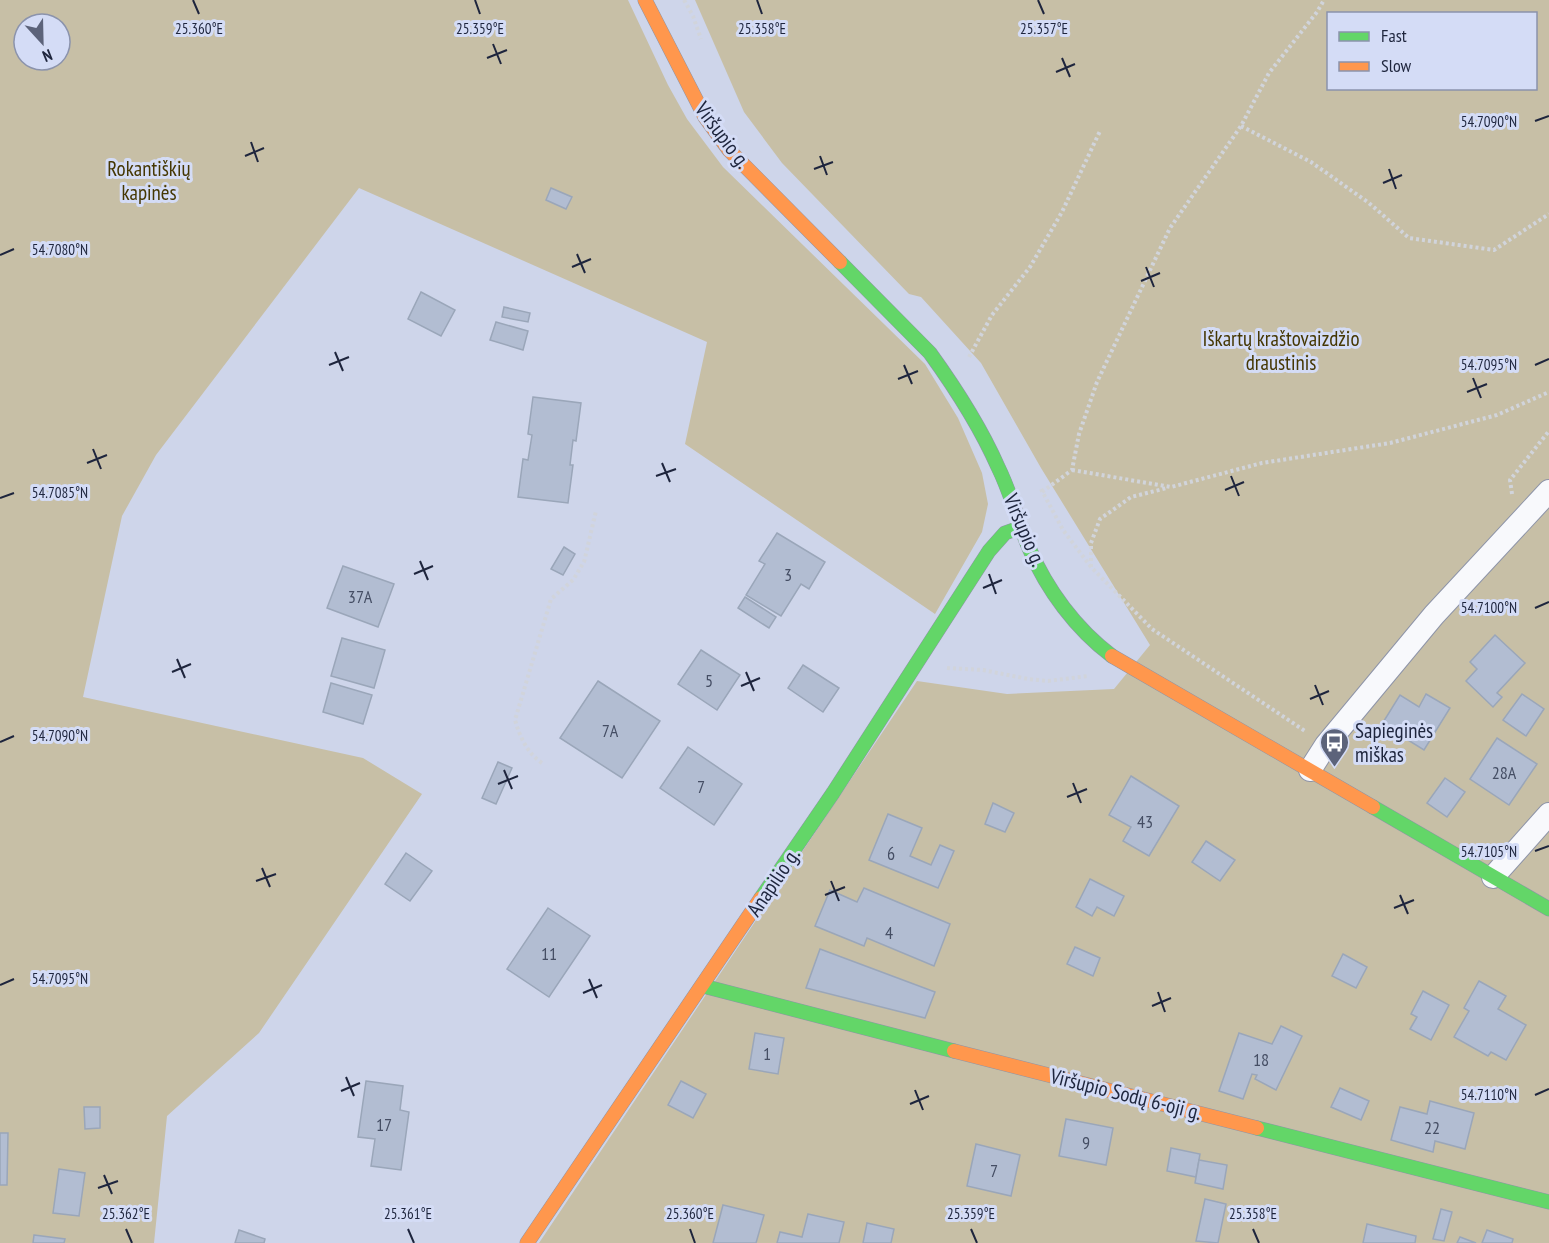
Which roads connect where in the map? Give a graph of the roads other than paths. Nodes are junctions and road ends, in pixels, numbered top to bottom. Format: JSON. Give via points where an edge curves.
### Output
{"nodes":[{"id":1,"x":645,"y":0,"type":"edge"},
{"id":2,"x":1549,"y":491,"type":"edge"},
{"id":3,"x":1022,"y":527,"type":"junction"},
{"id":4,"x":1310,"y":770,"type":"junction"},
{"id":5,"x":1549,"y":814,"type":"edge"},
{"id":6,"x":1493,"y":878,"type":"junction"},
{"id":7,"x":1549,"y":909,"type":"edge"},
{"id":8,"x":703,"y":986,"type":"junction"},
{"id":9,"x":1549,"y":1202,"type":"edge"},
{"id":10,"x":527,"y":1243,"type":"edge"}],
"edges":[{"from":1,"to":3,"type":"street","name":"Viršupio g.","via":[[705,117],[729,150],[930,353],[956,388],[999,467]]},
{"from":2,"to":4,"type":"street","via":[[1434,615],[1326,744]]},
{"from":3,"to":4,"type":"street","name":"Viršupio g.","via":[[1030,551],[1065,609],[1084,632],[1128,668]]},
{"from":3,"to":8,"type":"street","name":"Anapilio g.","via":[[1005,533],[989,551]]},
{"from":4,"to":6,"type":"street","name":"Viršupio g."},
{"from":5,"to":6,"type":"street"},
{"from":6,"to":7,"type":"street","name":"Viršupio g."},
{"from":8,"to":9,"type":"street","name":"Viršupio Sodų 6-oji g."},
{"from":8,"to":10,"type":"street","name":"Anapilio g."}]}
